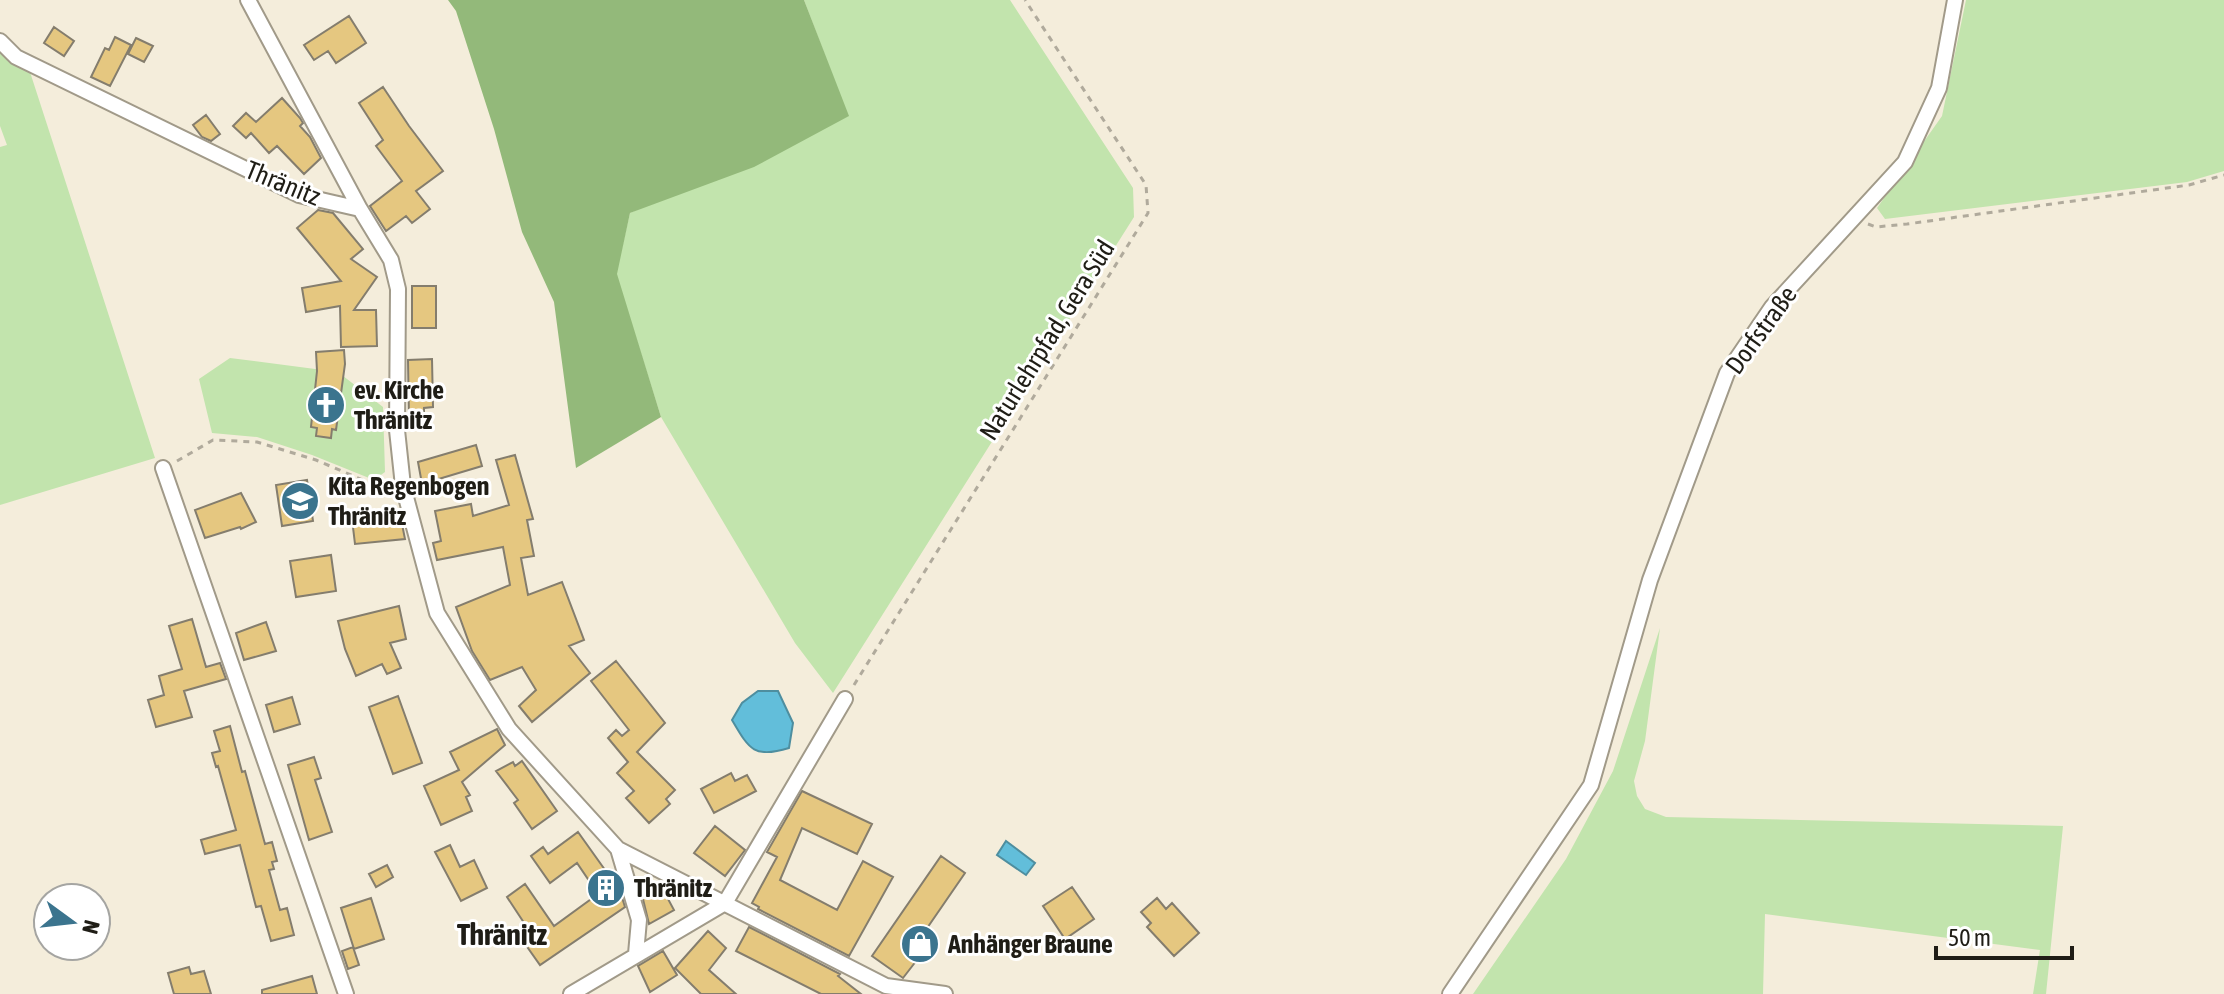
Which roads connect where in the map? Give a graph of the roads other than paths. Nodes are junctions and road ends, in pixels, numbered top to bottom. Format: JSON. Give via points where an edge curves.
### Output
{"nodes":[{"id":1,"x":248,"y":0,"type":"edge"},
{"id":2,"x":1955,"y":0,"type":"edge"},
{"id":3,"x":0,"y":41,"type":"edge"},
{"id":4,"x":360,"y":209,"type":"junction"},
{"id":5,"x":163,"y":468,"type":"road end"},
{"id":6,"x":845,"y":699,"type":"road end"},
{"id":7,"x":618,"y":849,"type":"junction"},
{"id":8,"x":725,"y":903,"type":"junction"},
{"id":9,"x":636,"y":954,"type":"junction"},
{"id":10,"x":346,"y":994,"type":"edge"},
{"id":11,"x":571,"y":994,"type":"edge"},
{"id":12,"x":945,"y":994,"type":"edge"},
{"id":13,"x":1450,"y":994,"type":"edge"}],
"edges":[{"from":1,"to":4,"type":"street"},
{"from":2,"to":13,"type":"street","name":"Dorfstraße","via":[[1939,88],[1905,162],[1772,307],[1727,373],[1650,580],[1591,785]]},
{"from":3,"to":4,"type":"street","name":"Thränitz","via":[[16,57],[299,195]]},
{"from":4,"to":7,"type":"street","via":[[391,260],[398,289],[397,430],[403,486],[437,613],[509,729]]},
{"from":5,"to":10,"type":"street"},
{"from":6,"to":8,"type":"street"},
{"from":7,"to":8,"type":"street"},
{"from":7,"to":9,"type":"street","via":[[639,920]]},
{"from":8,"to":9,"type":"street"},
{"from":8,"to":12,"type":"street","via":[[886,986]]},
{"from":9,"to":11,"type":"street"}]}
